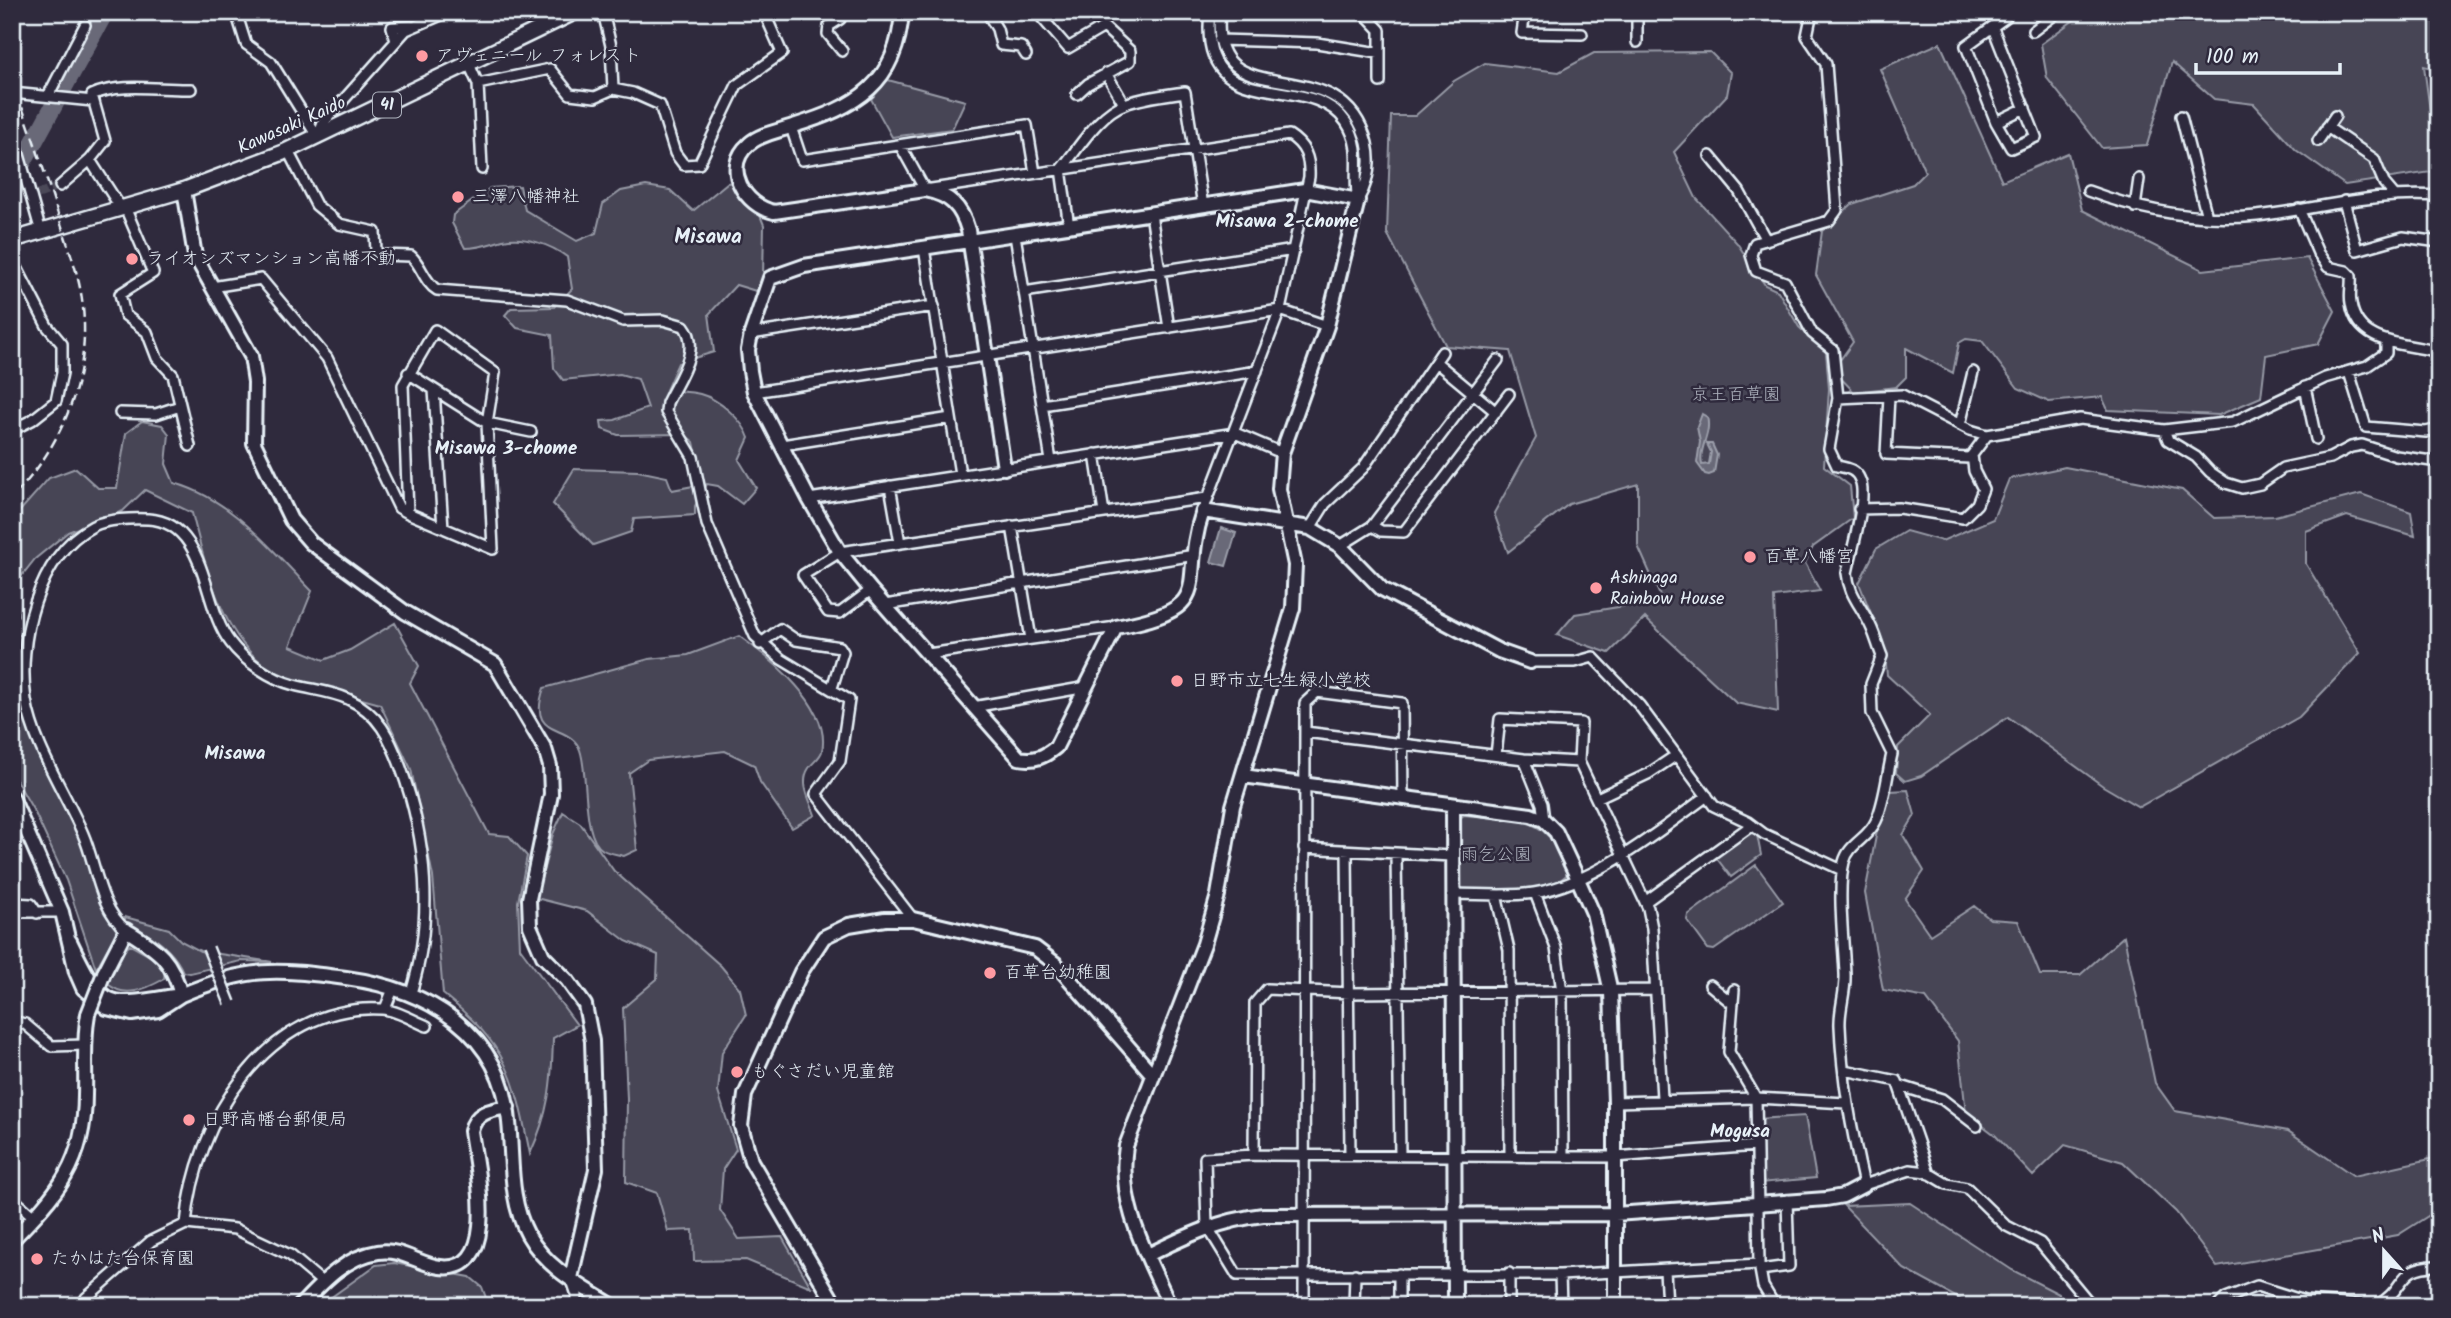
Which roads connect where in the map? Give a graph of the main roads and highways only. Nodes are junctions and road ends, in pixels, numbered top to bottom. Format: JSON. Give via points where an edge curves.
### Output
{"nodes":[{"id":1,"x":575,"y":12,"type":"edge"},
{"id":2,"x":12,"y":240,"type":"edge"}],
"edges":[{"from":1,"to":2,"type":"main road","name":"Kawasaki Kaido","number":"41","via":[[288,151],[184,190]]}]}
